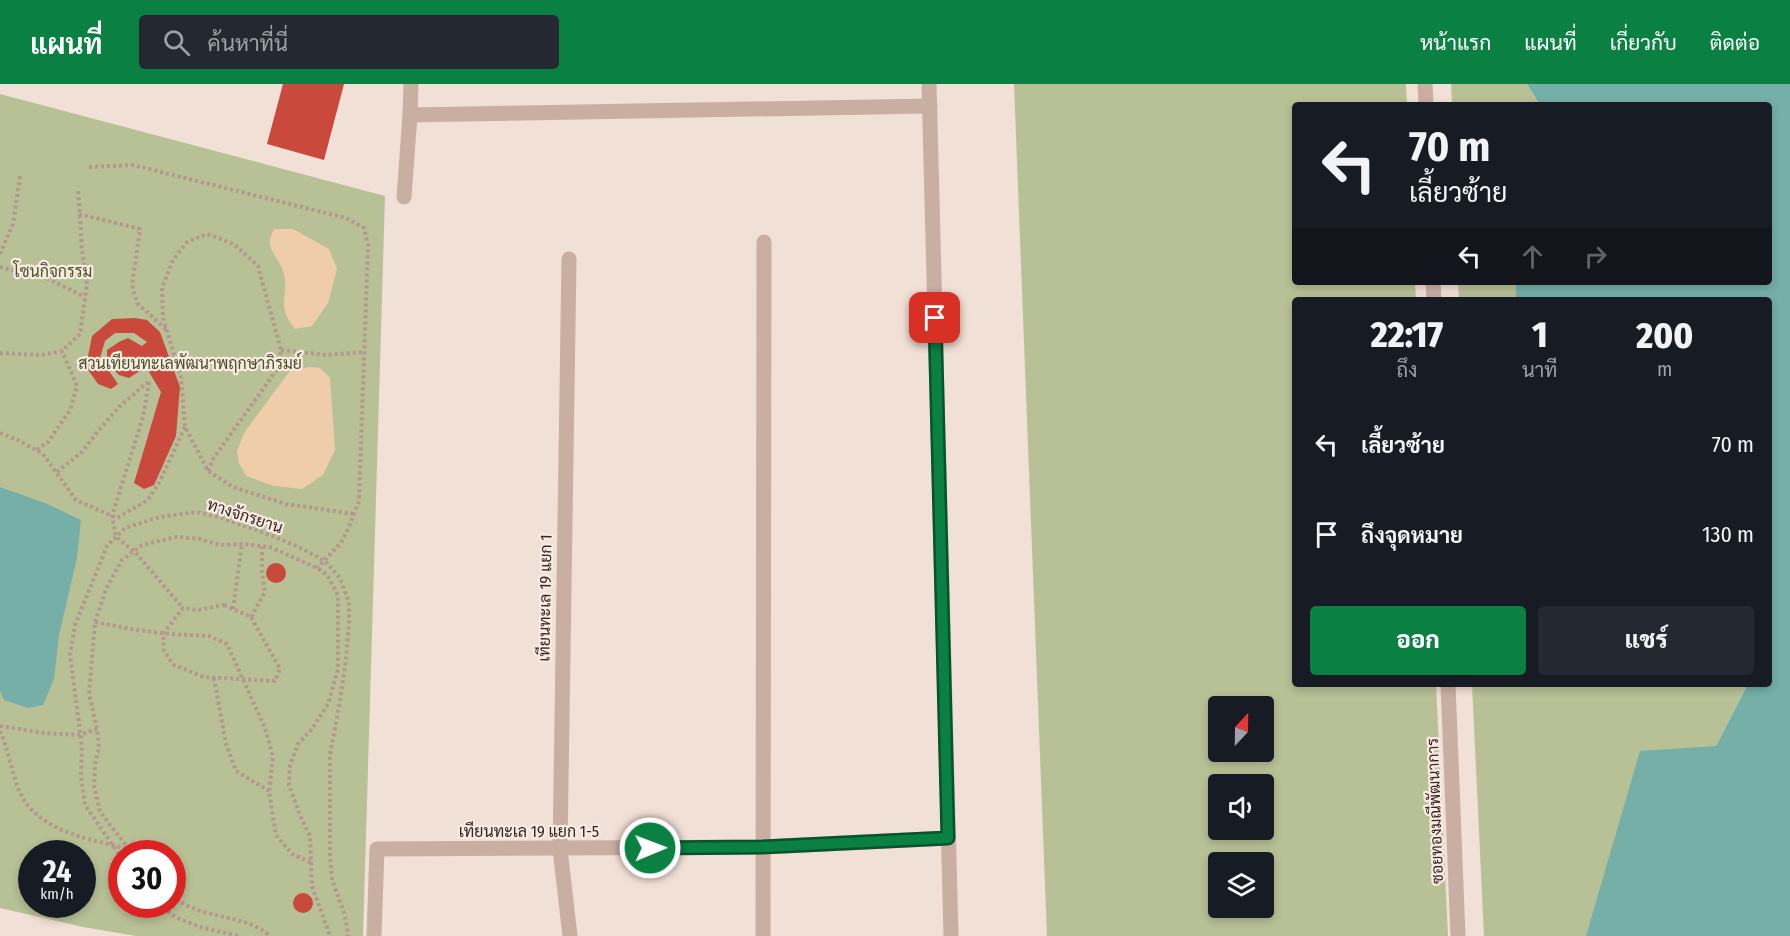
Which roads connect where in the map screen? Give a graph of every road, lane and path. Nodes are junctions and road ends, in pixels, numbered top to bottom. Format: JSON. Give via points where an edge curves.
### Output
{"nodes":[{"id":1,"x":411,"y":84,"type":"edge"},
{"id":2,"x":929,"y":84,"type":"edge"},
{"id":3,"x":1425,"y":84,"type":"edge"},
{"id":4,"x":1426,"y":102,"type":"edge"},
{"id":5,"x":930,"y":106,"type":"junction"},
{"id":6,"x":410,"y":116,"type":"junction"},
{"id":7,"x":89,"y":167,"type":"dead end"},
{"id":8,"x":20,"y":176,"type":"dead end"},
{"id":9,"x":78,"y":188,"type":"dead end"},
{"id":10,"x":404,"y":197,"type":"dead end"},
{"id":11,"x":79,"y":214,"type":"junction"},
{"id":12,"x":764,"y":242,"type":"dead end"},
{"id":13,"x":0,"y":254,"type":"edge"},
{"id":14,"x":569,"y":259,"type":"dead end"},
{"id":15,"x":0,"y":267,"type":"edge"},
{"id":16,"x":85,"y":297,"type":"junction"},
{"id":17,"x":167,"y":330,"type":"junction"},
{"id":18,"x":281,"y":350,"type":"junction"},
{"id":19,"x":62,"y":351,"type":"junction"},
{"id":20,"x":364,"y":352,"type":"junction"},
{"id":21,"x":0,"y":353,"type":"edge"},
{"id":22,"x":185,"y":427,"type":"junction"},
{"id":23,"x":0,"y":433,"type":"edge"},
{"id":24,"x":37,"y":450,"type":"junction"},
{"id":25,"x":208,"y":471,"type":"junction"},
{"id":26,"x":57,"y":472,"type":"junction"},
{"id":27,"x":354,"y":514,"type":"junction"},
{"id":28,"x":112,"y":516,"type":"junction"},
{"id":29,"x":117,"y":537,"type":"junction"},
{"id":30,"x":242,"y":544,"type":"junction"},
{"id":31,"x":262,"y":546,"type":"junction"},
{"id":32,"x":134,"y":551,"type":"junction"},
{"id":33,"x":325,"y":561,"type":"junction"},
{"id":34,"x":317,"y":568,"type":"junction"},
{"id":35,"x":183,"y":608,"type":"junction"},
{"id":36,"x":233,"y":609,"type":"junction"},
{"id":37,"x":251,"y":617,"type":"junction"},
{"id":38,"x":95,"y":622,"type":"junction"},
{"id":39,"x":163,"y":634,"type":"junction"},
{"id":40,"x":214,"y":678,"type":"junction"},
{"id":41,"x":242,"y":679,"type":"junction"},
{"id":42,"x":1448,"y":687,"type":"edge"},
{"id":43,"x":0,"y":728,"type":"edge"},
{"id":44,"x":97,"y":729,"type":"junction"},
{"id":45,"x":80,"y":735,"type":"junction"},
{"id":46,"x":269,"y":791,"type":"junction"},
{"id":47,"x":948,"y":838,"type":"junction"},
{"id":48,"x":108,"y":840,"type":"edge"},
{"id":49,"x":123,"y":840,"type":"edge"},
{"id":50,"x":108,"y":844,"type":"edge"},
{"id":51,"x":762,"y":847,"type":"junction"},
{"id":52,"x":560,"y":849,"type":"junction"},
{"id":53,"x":312,"y":863,"type":"junction"},
{"id":54,"x":186,"y":905,"type":"edge"},
{"id":55,"x":178,"y":918,"type":"edge"},
{"id":56,"x":238,"y":936,"type":"edge"},
{"id":57,"x":270,"y":936,"type":"edge"},
{"id":58,"x":330,"y":936,"type":"edge"},
{"id":59,"x":348,"y":936,"type":"edge"},
{"id":60,"x":374,"y":936,"type":"edge"},
{"id":61,"x":570,"y":936,"type":"edge"},
{"id":62,"x":763,"y":936,"type":"edge"},
{"id":63,"x":951,"y":936,"type":"edge"},
{"id":64,"x":1458,"y":936,"type":"edge"}],
"edges":[{"from":1,"to":6,"type":"street"},
{"from":2,"to":5,"type":"street"},
{"from":3,"to":4,"type":"street"},
{"from":5,"to":6,"type":"street"},
{"from":5,"to":47,"type":"street"},
{"from":6,"to":10,"type":"street"},
{"from":7,"to":20,"type":"path","via":[[133,165],[346,218],[364,228],[368,245]]},
{"from":8,"to":13,"type":"path","via":[[13,224]]},
{"from":9,"to":11,"type":"path"},
{"from":11,"to":16,"type":"path"},
{"from":11,"to":17,"type":"path","via":[[140,229],[132,285],[137,303]]},
{"from":12,"to":51,"type":"street"},
{"from":14,"to":52,"type":"street","name":"เทียนทะเล 19 แยก 1"},
{"from":15,"to":16,"type":"path","via":[[46,279]]},
{"from":16,"to":19,"type":"path","via":[[80,334]]},
{"from":17,"to":18,"type":"path","via":[[162,288],[173,260],[188,242],[207,234],[234,244],[258,266]]},
{"from":17,"to":22,"type":"path","via":[[181,378]]},
{"from":18,"to":20,"type":"path","via":[[326,355]]},
{"from":18,"to":25,"type":"path","via":[[278,368]]},
{"from":19,"to":21,"type":"path","via":[[41,355]]},
{"from":19,"to":24,"type":"path","via":[[77,386],[70,410],[48,442]]},
{"from":20,"to":27,"type":"path","via":[[359,501]]},
{"from":22,"to":25,"type":"path"},
{"from":22,"to":28,"type":"path","via":[[148,500],[117,518]]},
{"from":23,"to":24,"type":"path"},
{"from":24,"to":26,"type":"path"},
{"from":25,"to":27,"type":"path","via":[[233,488],[286,504]]},
{"from":26,"to":28,"type":"path","via":[[76,500]]},
{"from":26,"to":28,"type":"path","via":[[82,453],[120,406],[149,382],[143,417]]},
{"from":27,"to":33,"type":"path","via":[[340,543]]},
{"from":28,"to":29,"type":"path"},
{"from":29,"to":32,"type":"path"},
{"from":29,"to":33,"type":"path","name":"ทางจักรยาน","via":[[125,528],[160,517],[197,513],[275,537]]},
{"from":29,"to":45,"type":"path","name":"ทางจักรยาน","via":[[107,546],[75,625],[70,654]]},
{"from":30,"to":31,"type":"path"},
{"from":30,"to":32,"type":"path","via":[[220,545],[176,537],[142,545]]},
{"from":30,"to":36,"type":"path"},
{"from":31,"to":34,"type":"path"},
{"from":31,"to":37,"type":"path","via":[[265,592]]},
{"from":32,"to":35,"type":"path"},
{"from":32,"to":38,"type":"path","via":[[122,560],[106,589]]},
{"from":33,"to":34,"type":"path"},
{"from":33,"to":59,"type":"path","name":"ทางจักรยาน","via":[[340,578],[349,602],[346,660],[330,755],[331,872]]},
{"from":34,"to":53,"type":"path","via":[[327,575],[338,595],[338,669],[328,704],[298,744],[290,765],[290,785],[310,836]]},
{"from":35,"to":36,"type":"path","via":[[198,610],[224,605]]},
{"from":35,"to":39,"type":"path"},
{"from":36,"to":37,"type":"path"},
{"from":37,"to":41,"type":"path","via":[[280,669],[274,681]]},
{"from":38,"to":39,"type":"path"},
{"from":38,"to":44,"type":"path","via":[[89,694]]},
{"from":39,"to":40,"type":"path","via":[[164,651],[174,665]]},
{"from":39,"to":41,"type":"path","via":[[209,636],[227,644]]},
{"from":40,"to":41,"type":"path"},
{"from":40,"to":46,"type":"path","via":[[226,744],[236,771]]},
{"from":41,"to":46,"type":"path","via":[[265,728],[273,757]]},
{"from":42,"to":64,"type":"street","name":"ซอยทองมณีพัฒนาการ"},
{"from":43,"to":45,"type":"path"},
{"from":43,"to":50,"type":"path","via":[[18,790],[33,812],[60,830]]},
{"from":44,"to":45,"type":"path"},
{"from":44,"to":49,"type":"path","via":[[94,786],[100,812]]},
{"from":45,"to":48,"type":"path","name":"ทางจักรยาน","via":[[85,805]]},
{"from":46,"to":53,"type":"path","via":[[276,835],[292,854]]},
{"from":47,"to":51,"type":"street","name":"เทียนทะเล 19 แยก 1-5"},
{"from":47,"to":63,"type":"street"},
{"from":51,"to":52,"type":"street","name":"เทียนทะเล 19 แยก 1-5"},
{"from":51,"to":62,"type":"street"},
{"from":52,"to":60,"type":"street","name":"เทียนทะเล 19 แยก 1-5","via":[[377,849]]},
{"from":52,"to":61,"type":"street","name":"เทียนทะเล 19 แยก 1"},
{"from":53,"to":58,"type":"path","via":[[312,886]]},
{"from":54,"to":57,"type":"path","via":[[205,914],[244,923]]},
{"from":55,"to":56,"type":"path"}]}
